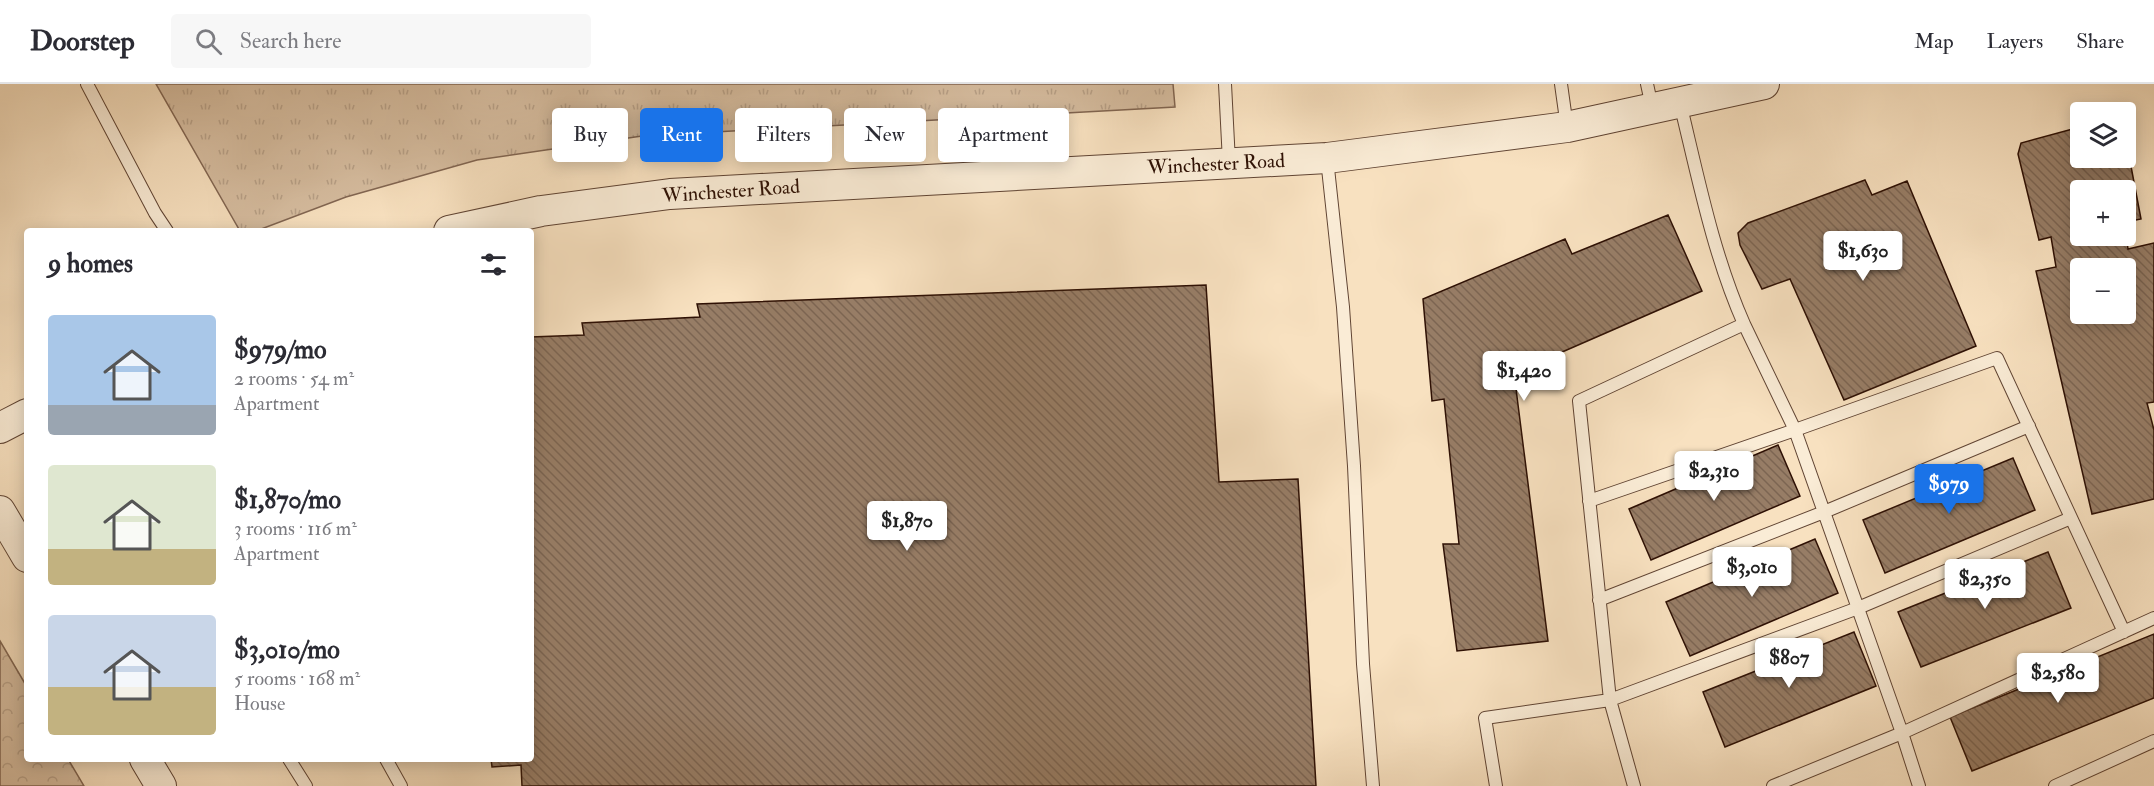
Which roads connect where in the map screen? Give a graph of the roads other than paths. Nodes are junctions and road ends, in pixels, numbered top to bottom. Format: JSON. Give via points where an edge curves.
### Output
{"nodes":[{"id":1,"x":87,"y":84,"type":"edge"},
{"id":2,"x":1225,"y":84,"type":"edge"},
{"id":3,"x":1561,"y":84,"type":"edge"},
{"id":4,"x":1764,"y":84,"type":"edge"},
{"id":5,"x":1660,"y":98,"type":"edge"},
{"id":6,"x":1567,"y":128,"type":"junction"},
{"id":7,"x":1327,"y":158,"type":"junction"},
{"id":8,"x":1229,"y":164,"type":"junction"},
{"id":9,"x":165,"y":228,"type":"edge"},
{"id":10,"x":463,"y":228,"type":"edge"},
{"id":11,"x":1744,"y":324,"type":"junction"},
{"id":12,"x":24,"y":416,"type":"edge"},
{"id":13,"x":2029,"y":426,"type":"junction"},
{"id":14,"x":0,"y":428,"type":"edge"},
{"id":15,"x":1795,"y":430,"type":"junction"},
{"id":16,"x":1589,"y":501,"type":"junction"},
{"id":17,"x":0,"y":511,"type":"edge"},
{"id":18,"x":1824,"y":512,"type":"junction"},
{"id":19,"x":2071,"y":518,"type":"junction"},
{"id":20,"x":24,"y":552,"type":"edge"},
{"id":21,"x":1599,"y":600,"type":"junction"},
{"id":22,"x":1858,"y":608,"type":"junction"},
{"id":23,"x":2154,"y":618,"type":"edge"},
{"id":24,"x":2124,"y":632,"type":"junction"},
{"id":25,"x":1610,"y":700,"type":"junction"},
{"id":26,"x":1902,"y":733,"type":"junction"},
{"id":27,"x":2154,"y":741,"type":"edge"},
{"id":28,"x":147,"y":762,"type":"edge"},
{"id":29,"x":291,"y":762,"type":"edge"},
{"id":30,"x":388,"y":762,"type":"edge"},
{"id":31,"x":161,"y":786,"type":"edge"},
{"id":32,"x":306,"y":786,"type":"edge"},
{"id":33,"x":401,"y":786,"type":"edge"},
{"id":34,"x":1373,"y":786,"type":"edge"},
{"id":35,"x":1496,"y":786,"type":"edge"},
{"id":36,"x":1634,"y":786,"type":"edge"},
{"id":37,"x":1773,"y":786,"type":"edge"},
{"id":38,"x":1919,"y":786,"type":"edge"},
{"id":39,"x":2055,"y":786,"type":"edge"}],
"edges":[{"from":1,"to":9,"type":"lane"},
{"from":2,"to":8,"type":"lane"},
{"from":3,"to":6,"type":"lane"},
{"from":4,"to":5,"type":"street","name":"Winchester Road"},
{"from":5,"to":6,"type":"street","name":"Winchester Road"},
{"from":5,"to":11,"type":"lane"},
{"from":6,"to":7,"type":"street","name":"Winchester Road"},
{"from":7,"to":8,"type":"street","name":"Winchester Road"},
{"from":7,"to":34,"type":"lane","via":[[1343,307]]},
{"from":8,"to":10,"type":"street","name":"Winchester Road","via":[[670,194],[541,211]]},
{"from":11,"to":15,"type":"lane"},
{"from":11,"to":16,"type":"lane","via":[[1579,401]]},
{"from":12,"to":14,"type":"street"},
{"from":13,"to":15,"type":"lane","via":[[1997,358]]},
{"from":13,"to":18,"type":"lane"},
{"from":13,"to":19,"type":"lane"},
{"from":15,"to":16,"type":"lane"},
{"from":15,"to":18,"type":"lane"},
{"from":16,"to":21,"type":"lane"},
{"from":17,"to":20,"type":"street"},
{"from":18,"to":21,"type":"lane"},
{"from":18,"to":22,"type":"lane"},
{"from":19,"to":22,"type":"lane"},
{"from":19,"to":24,"type":"lane"},
{"from":21,"to":25,"type":"lane"},
{"from":22,"to":25,"type":"lane"},
{"from":22,"to":26,"type":"lane"},
{"from":23,"to":24,"type":"lane"},
{"from":24,"to":26,"type":"lane"},
{"from":25,"to":35,"type":"lane","via":[[1485,718]]},
{"from":25,"to":36,"type":"lane"},
{"from":26,"to":37,"type":"lane"},
{"from":26,"to":38,"type":"lane"},
{"from":27,"to":39,"type":"lane"},
{"from":28,"to":31,"type":"street"},
{"from":29,"to":32,"type":"lane"},
{"from":30,"to":33,"type":"lane"}]}
